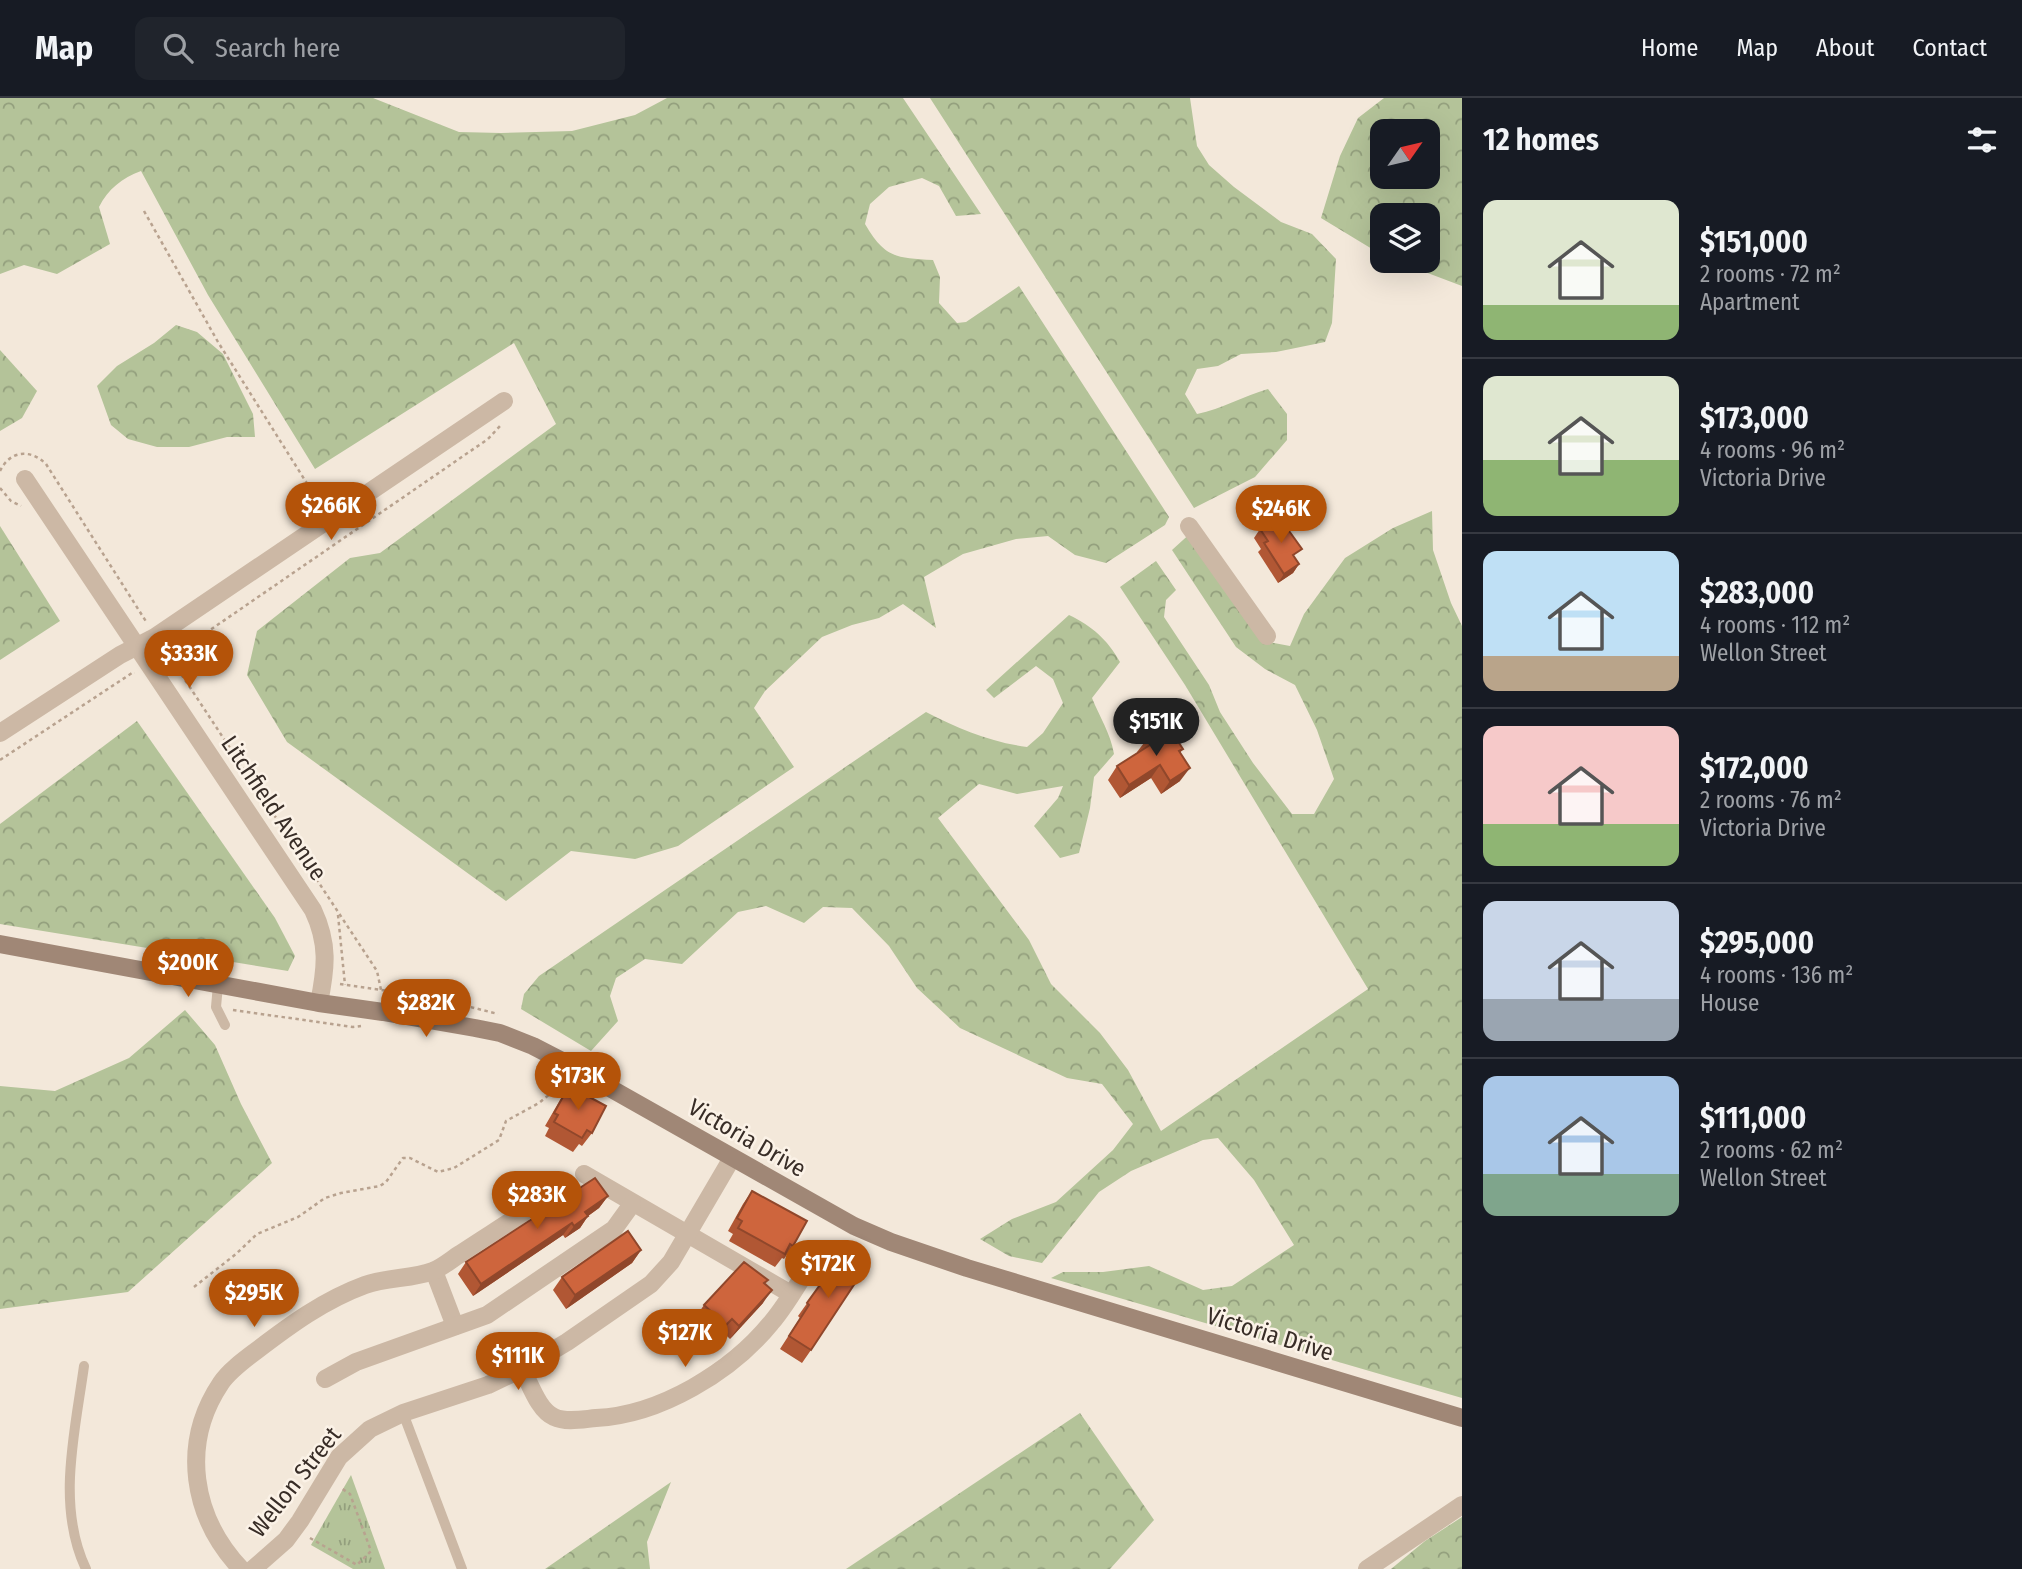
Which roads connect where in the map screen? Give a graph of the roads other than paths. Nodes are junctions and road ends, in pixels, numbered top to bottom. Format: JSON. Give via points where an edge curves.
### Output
{"nodes":[{"id":1,"x":504,"y":401,"type":"dead end"},
{"id":2,"x":25,"y":479,"type":"dead end"},
{"id":3,"x":1189,"y":526,"type":"dead end"},
{"id":4,"x":1267,"y":636,"type":"dead end"},
{"id":5,"x":136,"y":647,"type":"junction"},
{"id":6,"x":0,"y":733,"type":"edge"},
{"id":7,"x":0,"y":944,"type":"edge"},
{"id":8,"x":218,"y":985,"type":"junction"},
{"id":9,"x":319,"y":1003,"type":"junction"},
{"id":10,"x":225,"y":1025,"type":"dead end"},
{"id":11,"x":732,"y":1158,"type":"junction"},
{"id":12,"x":584,"y":1174,"type":"dead end"},
{"id":13,"x":632,"y":1203,"type":"junction"},
{"id":14,"x":523,"y":1213,"type":"dead end"},
{"id":15,"x":687,"y":1233,"type":"junction"},
{"id":16,"x":818,"y":1252,"type":"dead end"},
{"id":17,"x":434,"y":1271,"type":"junction"},
{"id":18,"x":791,"y":1294,"type":"junction"},
{"id":19,"x":455,"y":1326,"type":"junction"},
{"id":20,"x":84,"y":1366,"type":"dead end"},
{"id":21,"x":522,"y":1368,"type":"junction"},
{"id":22,"x":325,"y":1380,"type":"dead end"},
{"id":23,"x":403,"y":1413,"type":"junction"},
{"id":24,"x":1462,"y":1418,"type":"edge"},
{"id":25,"x":1462,"y":1505,"type":"edge"},
{"id":26,"x":86,"y":1569,"type":"edge"},
{"id":27,"x":241,"y":1569,"type":"edge"},
{"id":28,"x":253,"y":1569,"type":"edge"},
{"id":29,"x":462,"y":1569,"type":"edge"},
{"id":30,"x":1367,"y":1569,"type":"edge"}],
"edges":[{"from":1,"to":5,"type":"street"},
{"from":2,"to":5,"type":"street","name":"Litchfield Avenue"},
{"from":3,"to":4,"type":"street"},
{"from":5,"to":6,"type":"street"},
{"from":5,"to":9,"type":"street","name":"Litchfield Avenue","via":[[313,910],[323,934],[326,968]]},
{"from":7,"to":8,"type":"street","name":"Victoria Drive"},
{"from":8,"to":9,"type":"street","name":"Victoria Drive"},
{"from":8,"to":10,"type":"lane","via":[[216,1007]]},
{"from":9,"to":11,"type":"street","name":"Victoria Drive","via":[[500,1033],[562,1061]]},
{"from":11,"to":15,"type":"street","name":"Wellon Street"},
{"from":11,"to":24,"type":"street","name":"Victoria Drive","via":[[891,1242]]},
{"from":12,"to":13,"type":"street"},
{"from":13,"to":15,"type":"street"},
{"from":13,"to":19,"type":"street","via":[[614,1229],[487,1315]]},
{"from":14,"to":17,"type":"street"},
{"from":15,"to":18,"type":"street"},
{"from":15,"to":21,"type":"street","name":"Wellon Street","via":[[671,1262],[651,1284]]},
{"from":16,"to":18,"type":"street"},
{"from":17,"to":19,"type":"street"},
{"from":17,"to":27,"type":"street","via":[[367,1284],[321,1305],[222,1381],[207,1407],[195,1469],[211,1527]]},
{"from":18,"to":21,"type":"street","via":[[746,1350],[716,1373],[643,1411],[604,1418],[554,1418]]},
{"from":19,"to":22,"type":"street","via":[[356,1362]]},
{"from":20,"to":26,"type":"lane","via":[[69,1497]]},
{"from":21,"to":23,"type":"street","name":"Wellon Street","via":[[488,1385]]},
{"from":23,"to":28,"type":"street","name":"Wellon Street","via":[[370,1429],[339,1457],[286,1540]]},
{"from":23,"to":29,"type":"lane"},
{"from":25,"to":30,"type":"street"}]}
